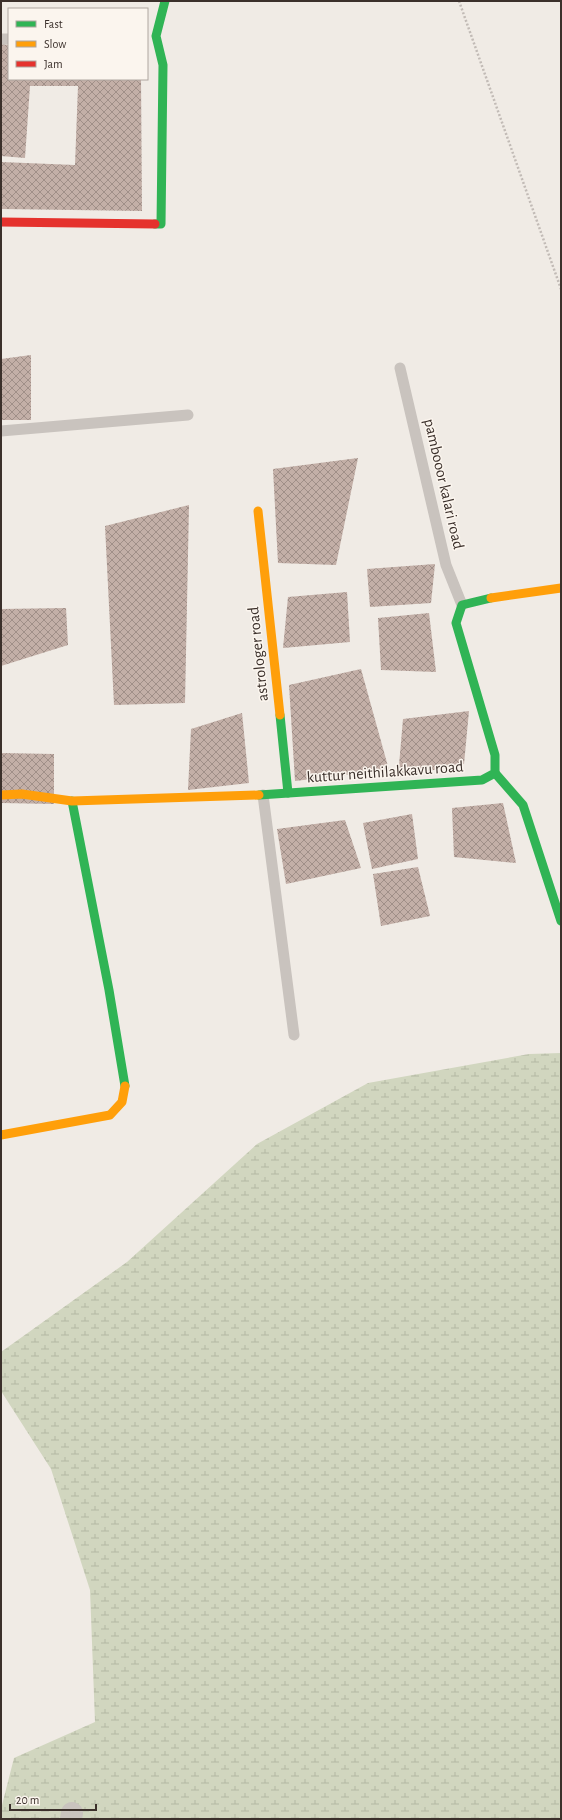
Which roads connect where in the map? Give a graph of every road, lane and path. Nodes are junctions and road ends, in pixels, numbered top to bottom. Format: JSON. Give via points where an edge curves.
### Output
{"nodes":[{"id":1,"x":165,"y":1,"type":"edge"},
{"id":2,"x":459,"y":1,"type":"edge"},
{"id":3,"x":151,"y":36,"type":"edge"},
{"id":4,"x":1,"y":222,"type":"edge"},
{"id":5,"x":561,"y":289,"type":"edge"},
{"id":6,"x":400,"y":368,"type":"dead end"},
{"id":7,"x":188,"y":415,"type":"dead end"},
{"id":8,"x":1,"y":431,"type":"edge"},
{"id":9,"x":258,"y":511,"type":"dead end"},
{"id":10,"x":561,"y":588,"type":"edge"},
{"id":11,"x":462,"y":605,"type":"junction"},
{"id":12,"x":495,"y":774,"type":"junction"},
{"id":13,"x":288,"y":793,"type":"junction"},
{"id":14,"x":1,"y":795,"type":"edge"},
{"id":15,"x":263,"y":795,"type":"junction"},
{"id":16,"x":72,"y":801,"type":"junction"},
{"id":17,"x":561,"y":919,"type":"edge"},
{"id":18,"x":294,"y":1035,"type":"dead end"},
{"id":19,"x":1,"y":1135,"type":"edge"}],
"edges":[{"from":1,"to":3,"type":"street"},
{"from":2,"to":5,"type":"path"},
{"from":3,"to":4,"type":"street","via":[[163,65],[161,224]]},
{"from":6,"to":11,"type":"lane","name":"pambooor kalari road","via":[[446,565]]},
{"from":7,"to":8,"type":"lane"},
{"from":9,"to":13,"type":"street","name":"astrologer road"},
{"from":10,"to":11,"type":"street","via":[[478,600]]},
{"from":11,"to":12,"type":"street","via":[[456,623],[495,755]]},
{"from":12,"to":13,"type":"street","name":"kuttur neithilakkavu road","via":[[482,780]]},
{"from":12,"to":17,"type":"street","via":[[523,805]]},
{"from":13,"to":15,"type":"street","name":"kuttur neithilakkavu road"},
{"from":14,"to":16,"type":"street","name":"kuttur neithilakkavu road","via":[[22,794]]},
{"from":15,"to":16,"type":"street","name":"kuttur neithilakkavu road"},
{"from":15,"to":18,"type":"lane"},
{"from":16,"to":19,"type":"street","via":[[109,990],[126,1085],[125,1097],[123,1105],[110,1115]]}]}
